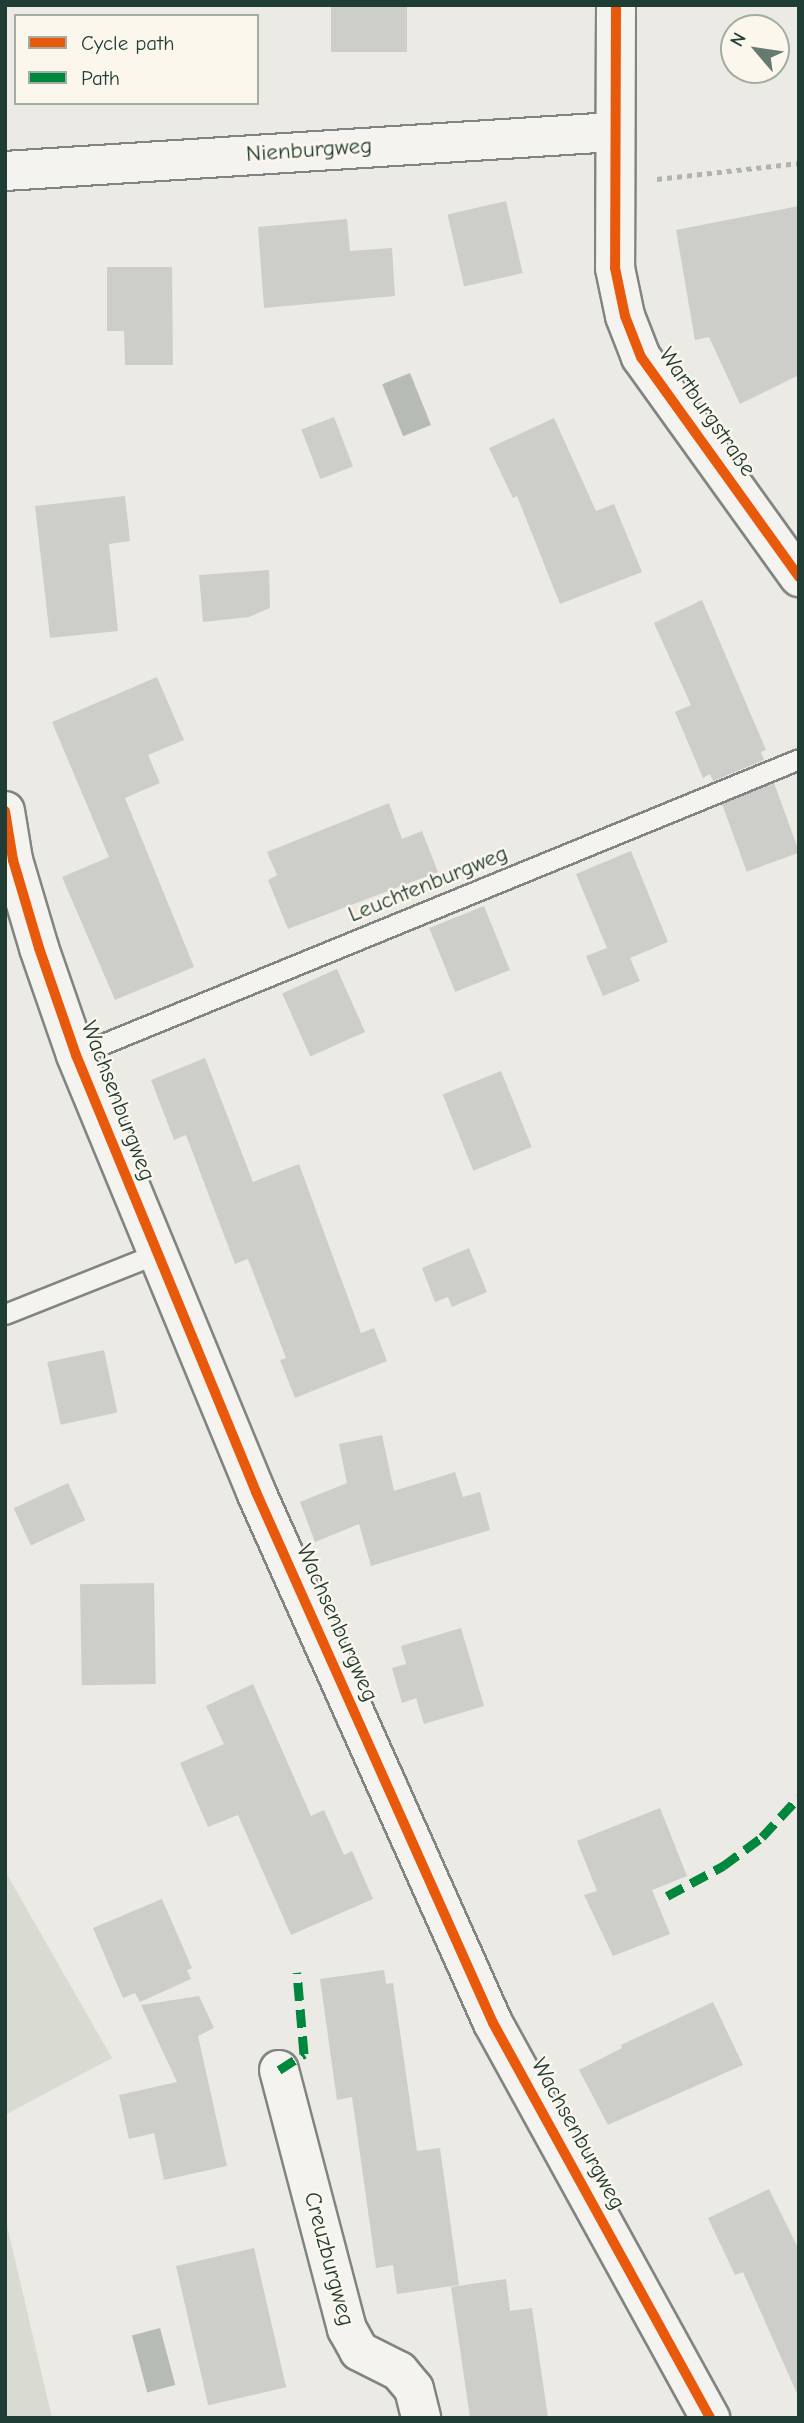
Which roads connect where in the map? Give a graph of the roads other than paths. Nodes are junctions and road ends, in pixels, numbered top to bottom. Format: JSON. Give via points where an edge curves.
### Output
{"nodes":[{"id":1,"x":616,"y":5,"type":"edge"},
{"id":2,"x":613,"y":132,"type":"junction"},
{"id":3,"x":5,"y":171,"type":"edge"},
{"id":4,"x":799,"y":578,"type":"edge"},
{"id":5,"x":799,"y":759,"type":"edge"},
{"id":6,"x":5,"y":811,"type":"edge"},
{"id":7,"x":76,"y":1055,"type":"junction"},
{"id":8,"x":156,"y":1254,"type":"junction"},
{"id":9,"x":5,"y":1314,"type":"edge"},
{"id":10,"x":279,"y":2070,"type":"dead end"},
{"id":11,"x":421,"y":2418,"type":"edge"},
{"id":12,"x":710,"y":2418,"type":"edge"}],
"edges":[{"from":1,"to":2,"type":"street","name":"Wartburgstraße"},
{"from":2,"to":3,"type":"street","name":"Nienburgweg"},
{"from":2,"to":4,"type":"street","name":"Wartburgstraße","via":[[615,268],[625,316],[641,357]]},
{"from":5,"to":7,"type":"lane","name":"Leuchtenburgweg"},
{"from":6,"to":7,"type":"street","name":"Wachsenburgweg","via":[[13,860]]},
{"from":7,"to":8,"type":"street","name":"Wachsenburgweg"},
{"from":8,"to":9,"type":"lane"},
{"from":8,"to":12,"type":"street","name":"Wachsenburgweg","via":[[256,1492],[493,2023]]},
{"from":10,"to":11,"type":"street","name":"Creuzburgweg","via":[[347,2329],[359,2351],[400,2371],[414,2389]]}]}
